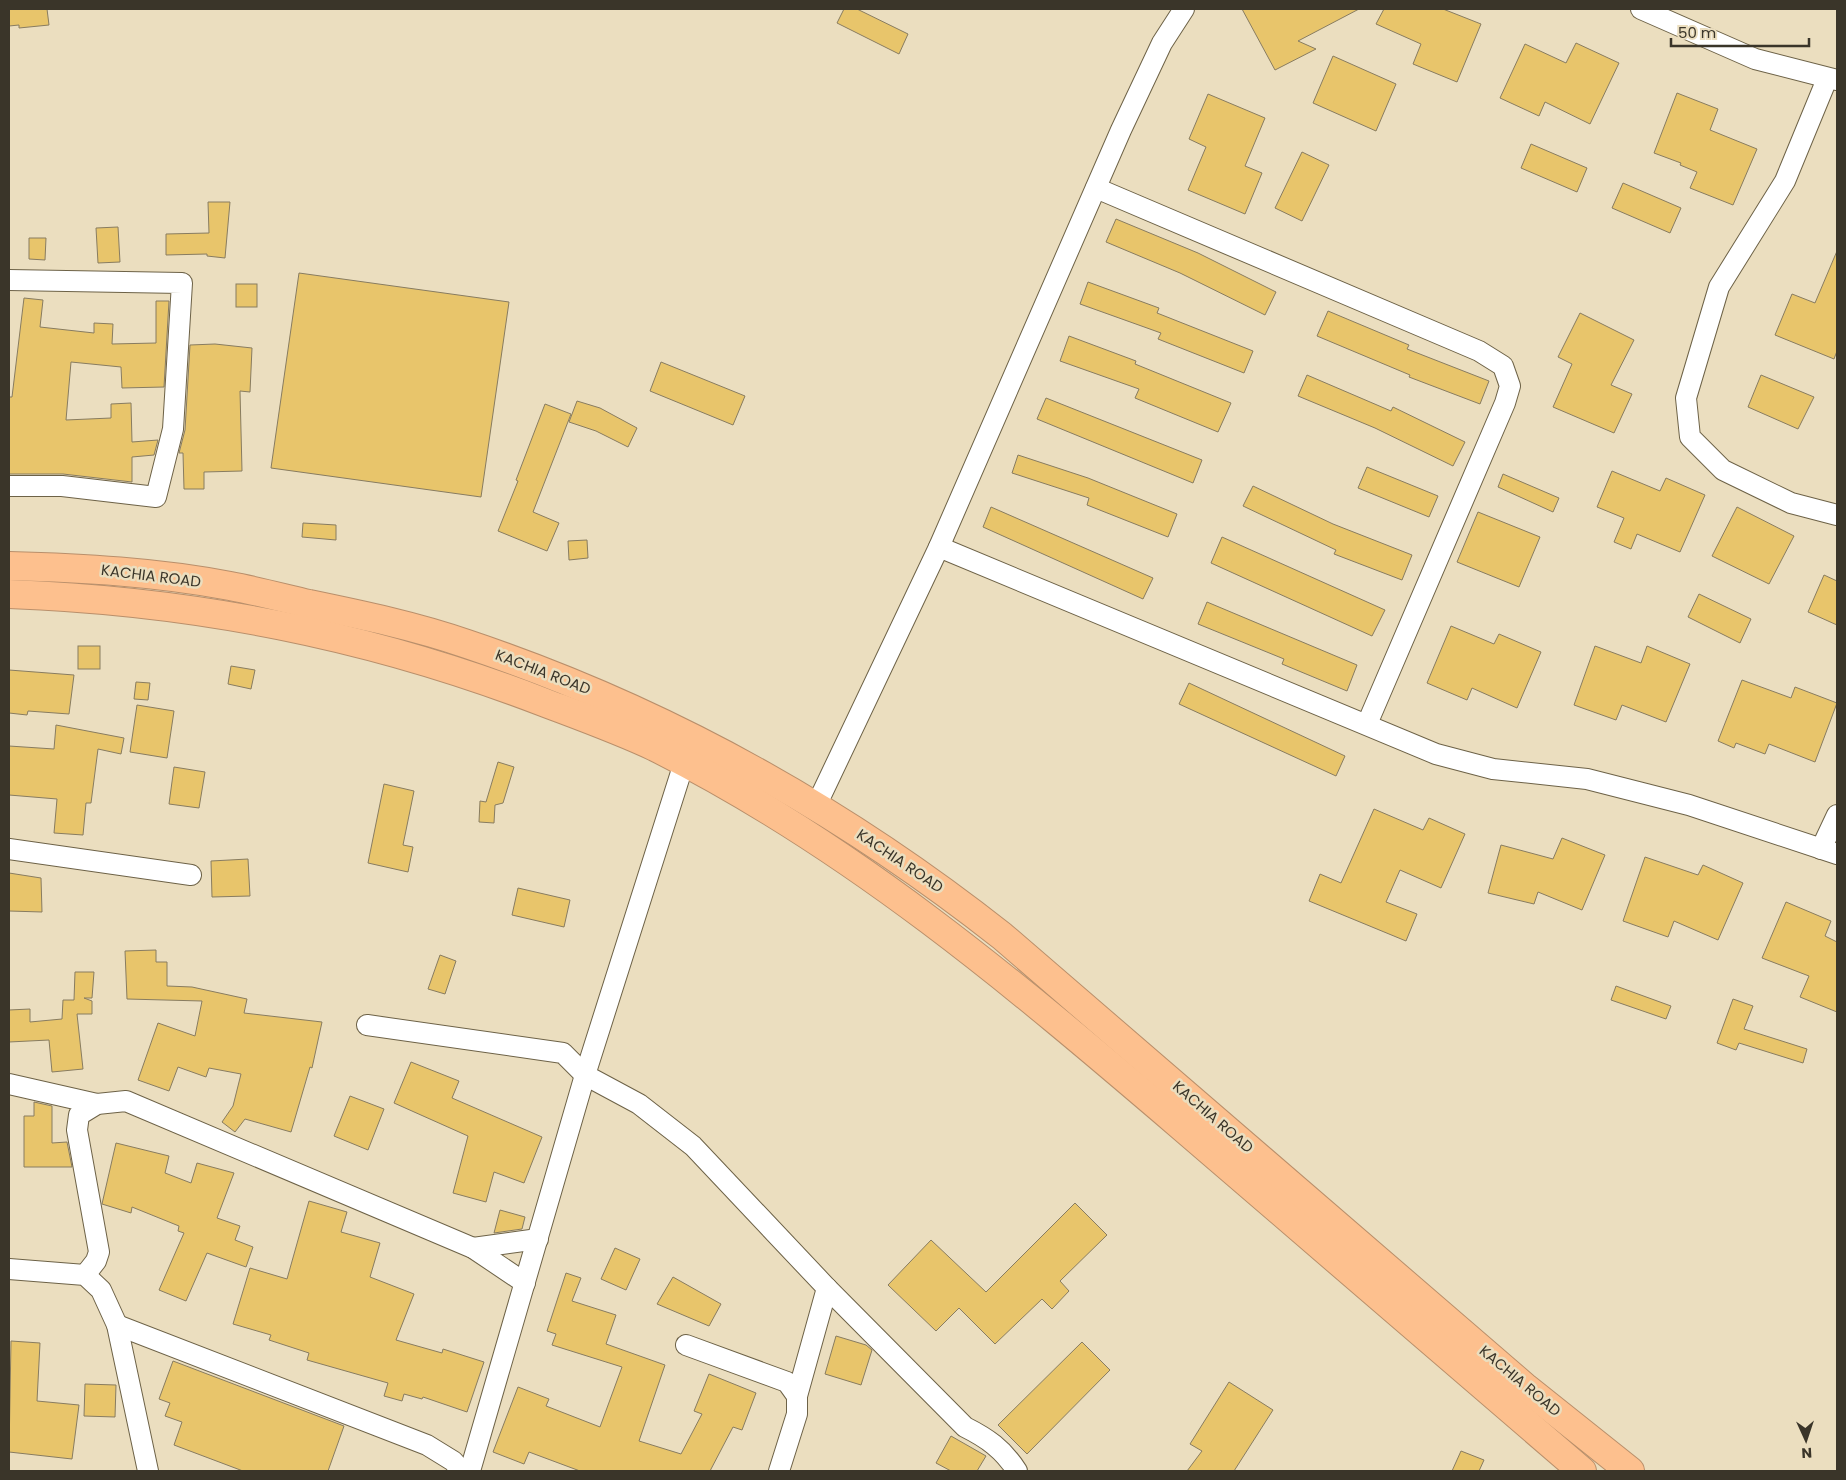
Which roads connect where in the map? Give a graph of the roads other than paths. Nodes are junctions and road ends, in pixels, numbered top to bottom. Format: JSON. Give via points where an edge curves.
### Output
{"nodes":[{"id":1,"x":1184,"y":9,"type":"edge"},
{"id":2,"x":1640,"y":9,"type":"edge"},
{"id":3,"x":1832,"y":80,"type":"edge"},
{"id":4,"x":1096,"y":188,"type":"junction"},
{"id":5,"x":9,"y":280,"type":"edge"},
{"id":6,"x":9,"y":486,"type":"edge"},
{"id":7,"x":1837,"y":515,"type":"edge"},
{"id":8,"x":939,"y":547,"type":"junction"},
{"id":9,"x":9,"y":566,"type":"edge"},
{"id":10,"x":9,"y":594,"type":"edge"},
{"id":11,"x":1367,"y":724,"type":"junction"},
{"id":12,"x":684,"y":763,"type":"junction"},
{"id":13,"x":816,"y":806,"type":"junction"},
{"id":14,"x":1837,"y":815,"type":"edge"},
{"id":15,"x":9,"y":849,"type":"edge"},
{"id":16,"x":1829,"y":852,"type":"edge"},
{"id":17,"x":191,"y":875,"type":"dead end"},
{"id":18,"x":366,"y":1025,"type":"dead end"},
{"id":19,"x":585,"y":1075,"type":"junction"},
{"id":20,"x":9,"y":1084,"type":"edge"},
{"id":21,"x":98,"y":1104,"type":"junction"},
{"id":22,"x":538,"y":1239,"type":"junction"},
{"id":23,"x":473,"y":1248,"type":"junction"},
{"id":24,"x":9,"y":1269,"type":"edge"},
{"id":25,"x":85,"y":1276,"type":"junction"},
{"id":26,"x":525,"y":1283,"type":"junction"},
{"id":27,"x":827,"y":1288,"type":"junction"},
{"id":28,"x":117,"y":1325,"type":"junction"},
{"id":29,"x":686,"y":1345,"type":"dead end"},
{"id":30,"x":797,"y":1396,"type":"junction"},
{"id":31,"x":148,"y":1471,"type":"edge"},
{"id":32,"x":462,"y":1471,"type":"edge"},
{"id":33,"x":470,"y":1471,"type":"edge"},
{"id":34,"x":779,"y":1471,"type":"edge"},
{"id":35,"x":1016,"y":1471,"type":"edge"},
{"id":36,"x":1582,"y":1471,"type":"edge"},
{"id":37,"x":1630,"y":1471,"type":"edge"}],
"edges":[{"from":1,"to":4,"type":"street","via":[[1162,43]]},
{"from":2,"to":3,"type":"street","via":[[1755,59]]},
{"from":3,"to":7,"type":"street","via":[[1785,181],[1719,286],[1686,398],[1690,437],[1723,470],[1791,504]]},
{"from":4,"to":8,"type":"street"},
{"from":4,"to":11,"type":"street","via":[[1479,351],[1503,366],[1510,386],[1505,403]]},
{"from":5,"to":6,"type":"street","via":[[182,283],[173,429],[156,497],[62,486]]},
{"from":8,"to":11,"type":"street"},
{"from":8,"to":13,"type":"street"},
{"from":9,"to":13,"type":"highway","name":"KACHIA ROAD","via":[[95,569],[229,586],[388,620],[466,643],[621,702],[755,770]]},
{"from":10,"to":12,"type":"highway","name":"KACHIA ROAD","via":[[204,610],[363,644],[442,665],[522,694],[650,745]]},
{"from":11,"to":16,"type":"street","via":[[1436,754],[1493,769],[1587,779],[1689,805]]},
{"from":12,"to":19,"type":"street"},
{"from":12,"to":36,"type":"highway","name":"KACHIA ROAD","via":[[775,813],[823,844],[959,941],[1039,1005]]},
{"from":13,"to":37,"type":"highway","name":"KACHIA ROAD","via":[[947,892],[1002,936],[1526,1388]]},
{"from":14,"to":16,"type":"street"},
{"from":15,"to":17,"type":"street"},
{"from":18,"to":19,"type":"street","via":[[563,1053]]},
{"from":19,"to":22,"type":"street"},
{"from":19,"to":27,"type":"street","via":[[639,1104],[693,1146]]},
{"from":20,"to":21,"type":"street"},
{"from":21,"to":23,"type":"street","via":[[126,1101]]},
{"from":21,"to":25,"type":"street","via":[[79,1115],[77,1130],[100,1252]]},
{"from":22,"to":23,"type":"street"},
{"from":22,"to":26,"type":"street"},
{"from":23,"to":26,"type":"street"},
{"from":24,"to":25,"type":"street"},
{"from":25,"to":28,"type":"street","via":[[102,1290]]},
{"from":26,"to":33,"type":"street"},
{"from":27,"to":30,"type":"street"},
{"from":27,"to":35,"type":"street","via":[[965,1426],[988,1439],[1008,1457]]},
{"from":28,"to":31,"type":"street"},
{"from":28,"to":32,"type":"street","via":[[427,1445],[453,1461]]},
{"from":29,"to":30,"type":"street","via":[[787,1382]]},
{"from":30,"to":34,"type":"street","via":[[797,1414]]}]}
